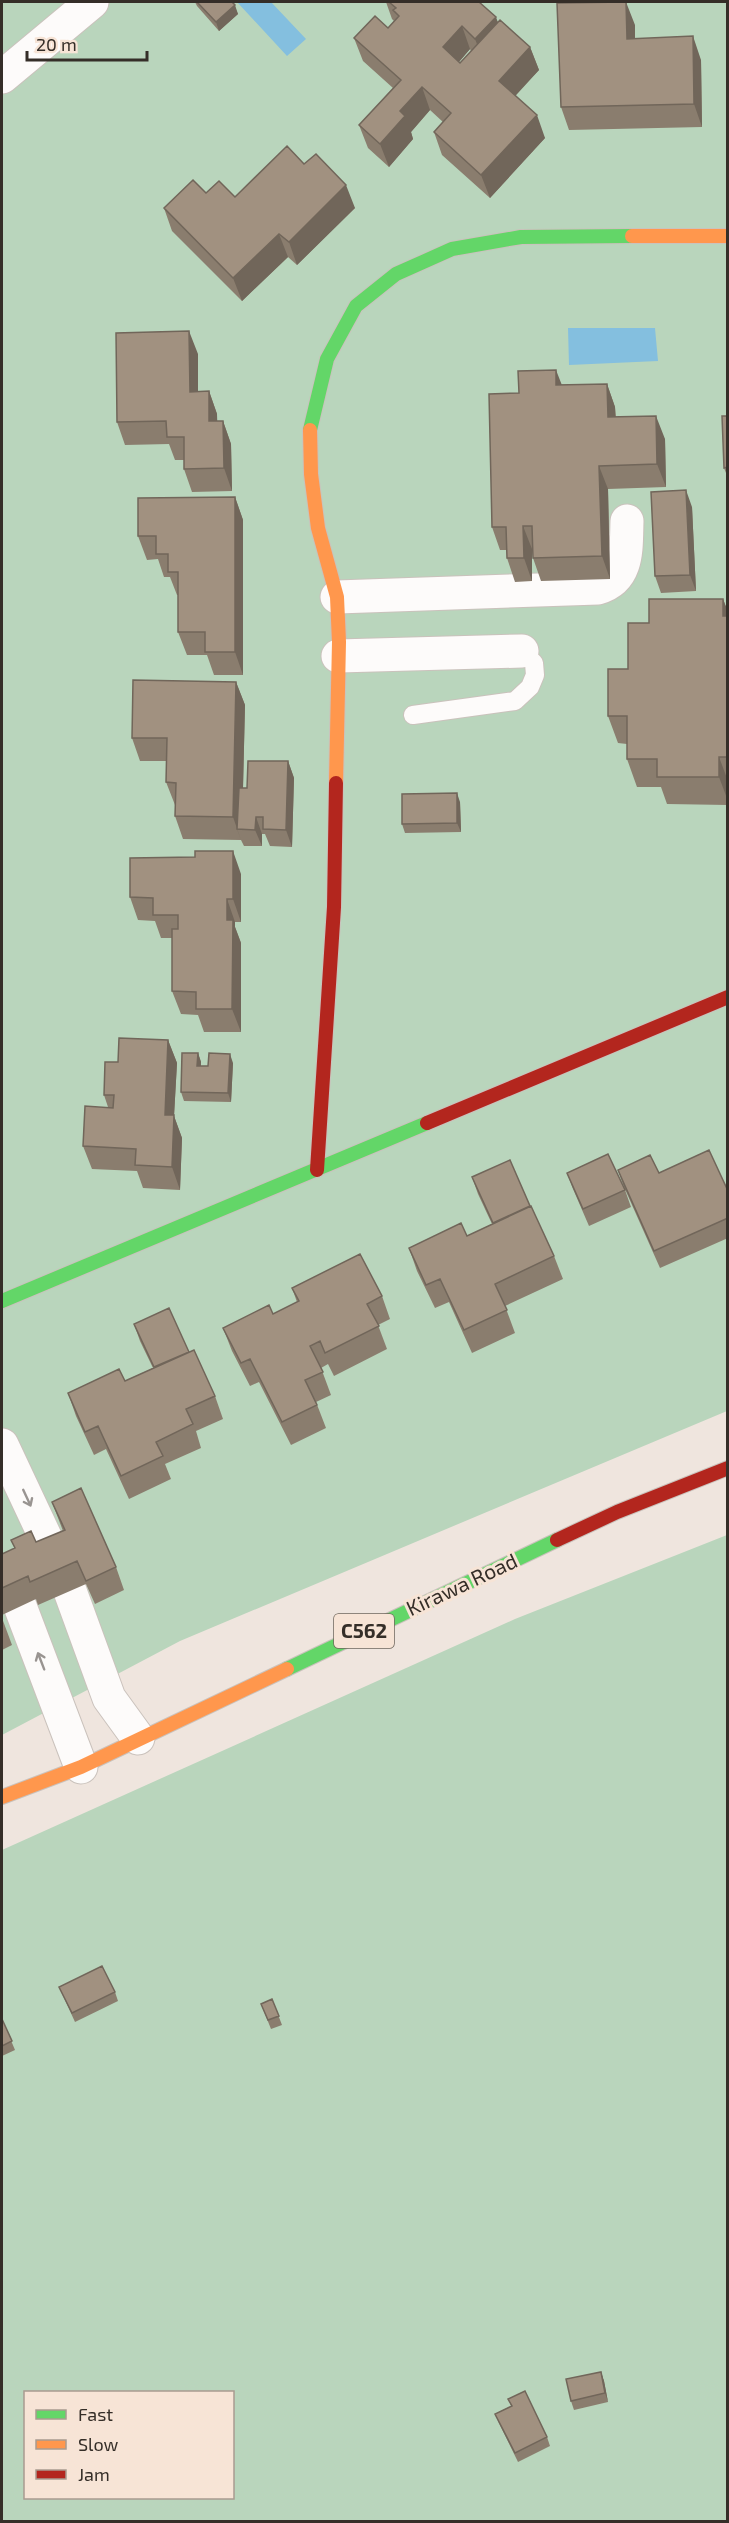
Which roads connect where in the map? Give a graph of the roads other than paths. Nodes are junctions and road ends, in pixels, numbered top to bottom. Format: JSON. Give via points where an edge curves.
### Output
{"nodes":[{"id":1,"x":92,"y":2,"type":"edge"},
{"id":2,"x":2,"y":77,"type":"edge"},
{"id":3,"x":728,"y":236,"type":"edge"},
{"id":4,"x":627,"y":521,"type":"dead end"},
{"id":5,"x":338,"y":597,"type":"junction"},
{"id":6,"x":522,"y":651,"type":"joint"},
{"id":7,"x":338,"y":656,"type":"junction"},
{"id":8,"x":413,"y":716,"type":"dead end"},
{"id":9,"x":728,"y":997,"type":"edge"},
{"id":10,"x":318,"y":1170,"type":"junction"},
{"id":11,"x":2,"y":1301,"type":"edge"},
{"id":12,"x":2,"y":1445,"type":"edge"},
{"id":13,"x":728,"y":1468,"type":"edge"},
{"id":14,"x":57,"y":1560,"type":"edge"},
{"id":15,"x":70,"y":1591,"type":"edge"},
{"id":16,"x":20,"y":1606,"type":"edge"},
{"id":17,"x":138,"y":1738,"type":"junction"},
{"id":18,"x":81,"y":1767,"type":"junction"},
{"id":19,"x":2,"y":1797,"type":"edge"}],
"edges":[{"from":1,"to":2,"type":"street"},
{"from":3,"to":5,"type":"street","via":[[521,237],[452,249],[396,274],[356,306],[327,359],[310,424],[318,528]]},
{"from":4,"to":5,"type":"street","via":[[626,553],[620,573],[612,584],[598,588]]},
{"from":5,"to":7,"type":"street"},
{"from":6,"to":7,"type":"street"},
{"from":6,"to":8,"type":"lane","via":[[534,663],[535,675],[530,687],[515,701]]},
{"from":7,"to":10,"type":"street","via":[[334,907]]},
{"from":9,"to":10,"type":"street"},
{"from":10,"to":11,"type":"street"},
{"from":12,"to":14,"type":"street","one_way":true},
{"from":13,"to":17,"type":"street","name":"Kirawa Road","number":"C562","via":[[617,1512]]},
{"from":15,"to":17,"type":"street","via":[[109,1698]]},
{"from":18,"to":16,"type":"street","one_way":true},
{"from":17,"to":18,"type":"street","name":"Kirawa Road","number":"C562"},
{"from":18,"to":19,"type":"street","name":"Kirawa Road","number":"C562"}]}
